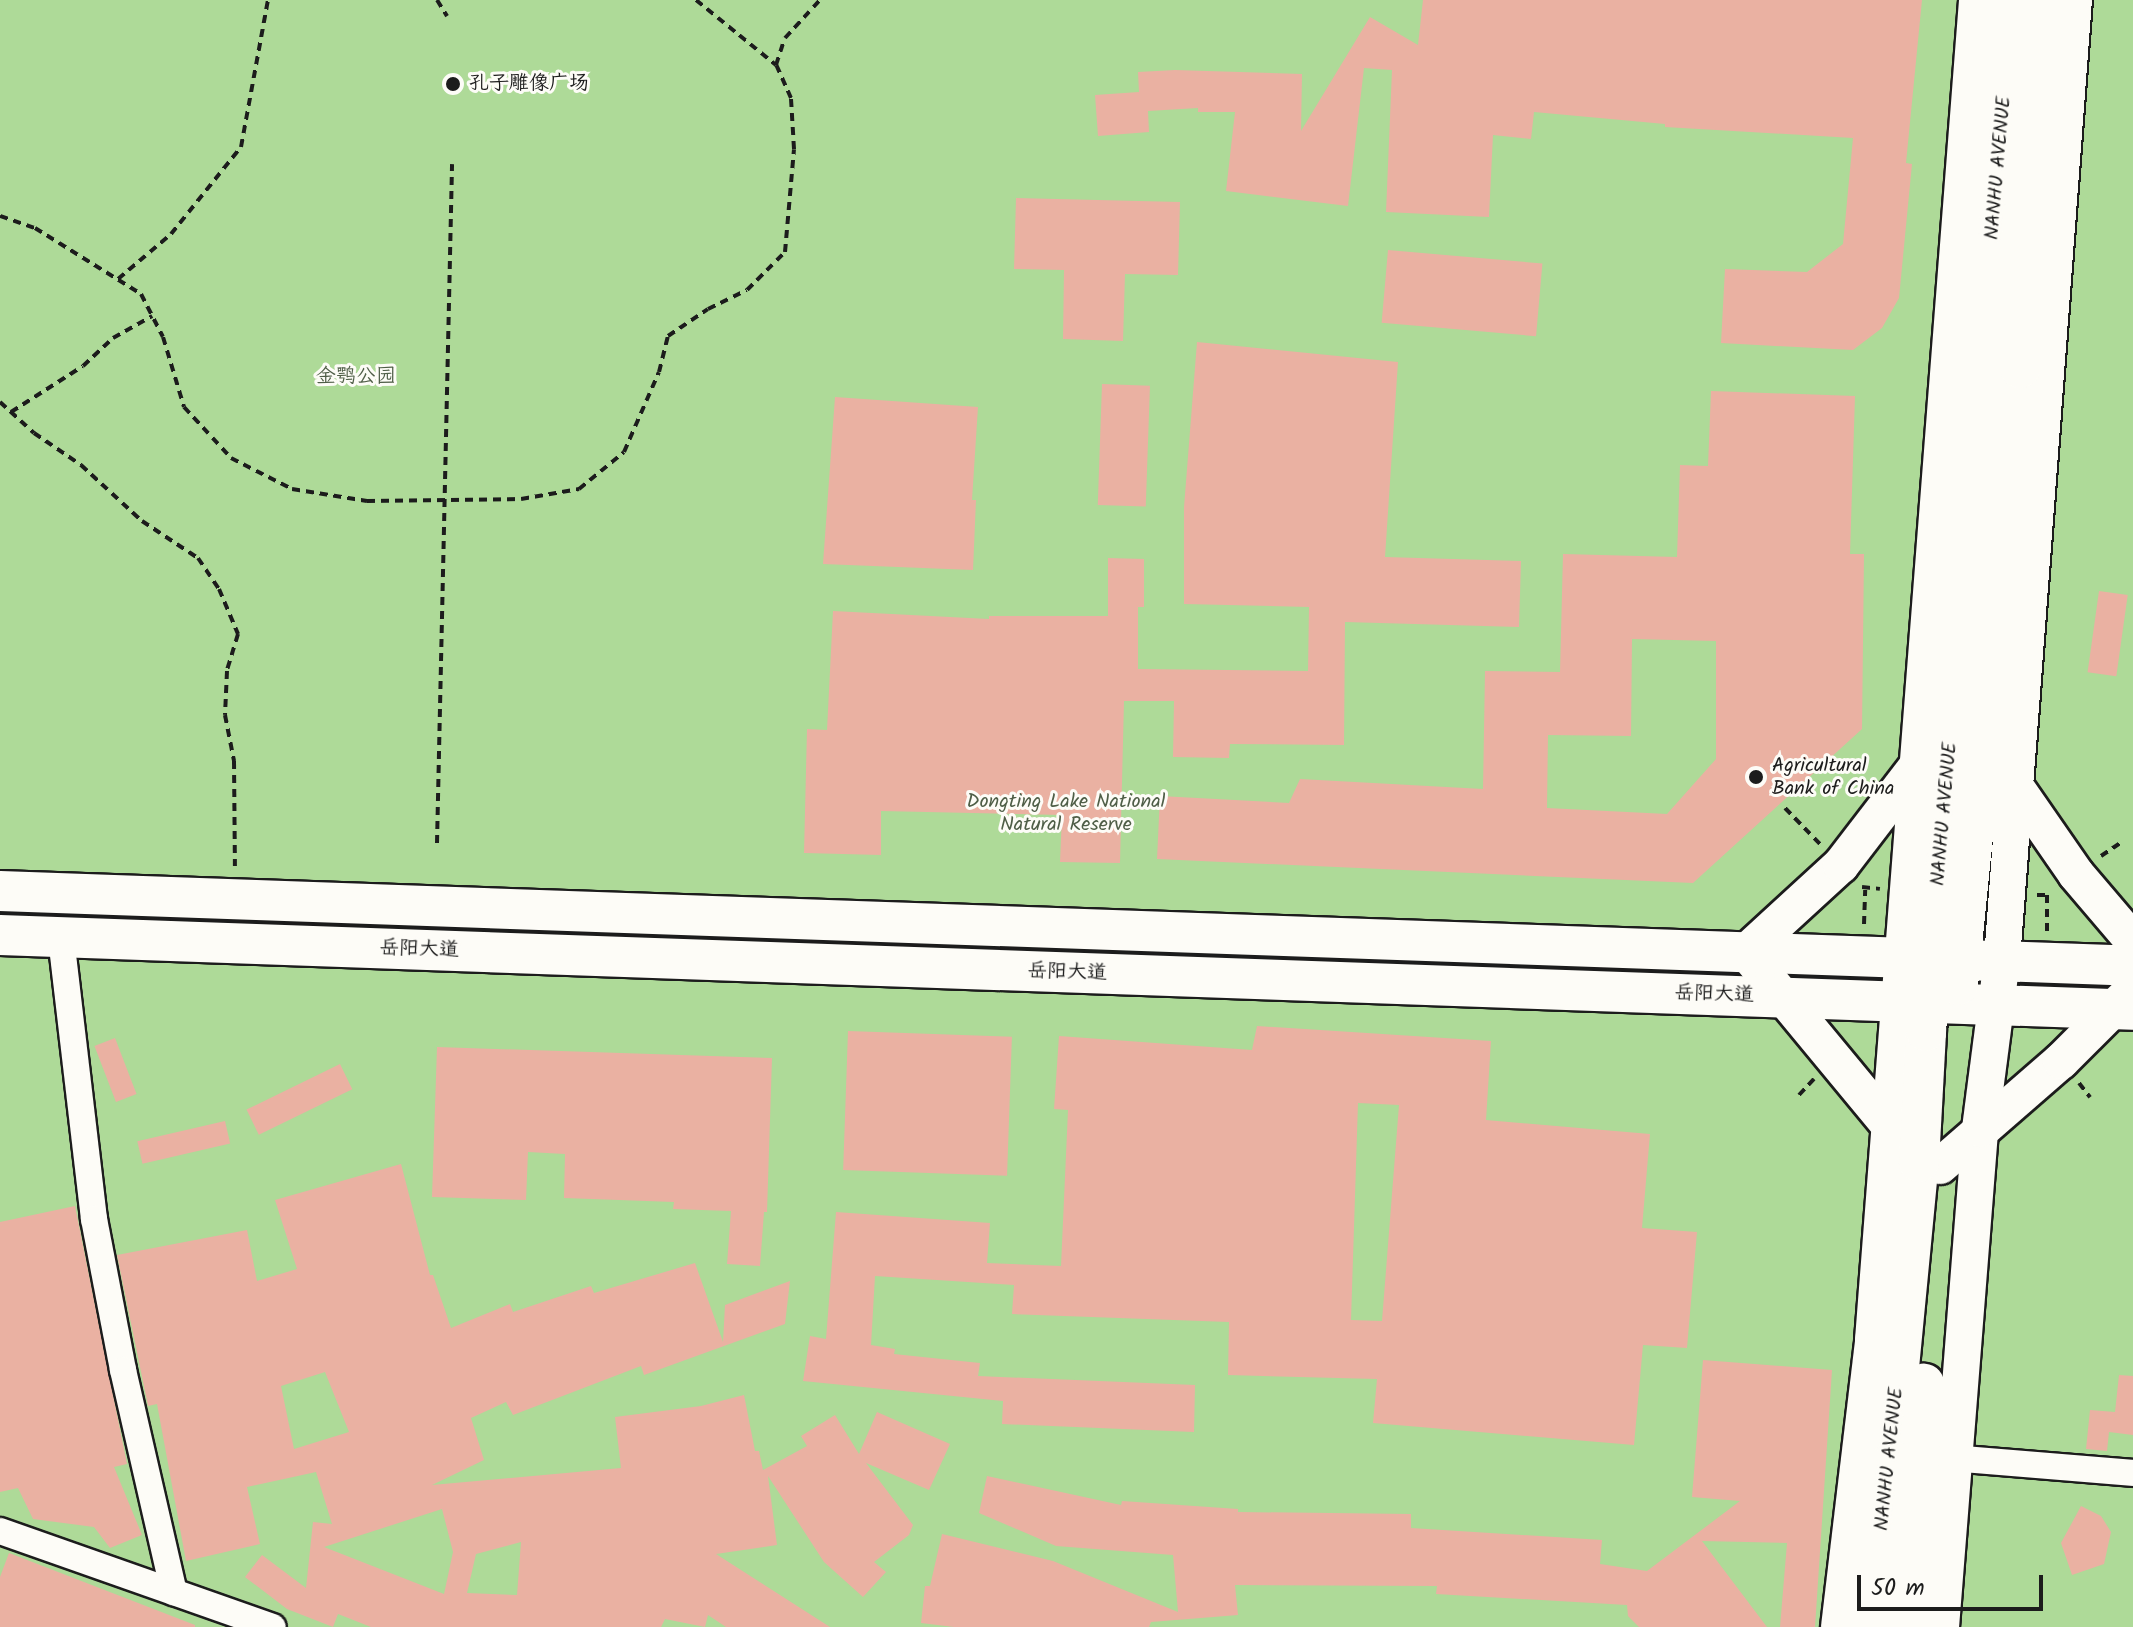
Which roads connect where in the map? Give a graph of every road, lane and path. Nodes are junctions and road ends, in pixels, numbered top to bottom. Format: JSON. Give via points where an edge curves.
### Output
{"nodes":[{"id":1,"x":268,"y":0,"type":"edge"},
{"id":2,"x":437,"y":0,"type":"edge"},
{"id":3,"x":696,"y":0,"type":"edge"},
{"id":4,"x":820,"y":0,"type":"edge"},
{"id":5,"x":1977,"y":0,"type":"edge"},
{"id":6,"x":2012,"y":0,"type":"edge"},
{"id":7,"x":2042,"y":0,"type":"edge"},
{"id":8,"x":2074,"y":0,"type":"edge"},
{"id":9,"x":447,"y":16,"type":"dead end"},
{"id":10,"x":776,"y":65,"type":"junction"},
{"id":11,"x":452,"y":164,"type":"dead end"},
{"id":12,"x":0,"y":216,"type":"edge"},
{"id":13,"x":118,"y":279,"type":"junction"},
{"id":14,"x":152,"y":316,"type":"junction"},
{"id":15,"x":0,"y":402,"type":"edge"},
{"id":16,"x":11,"y":412,"type":"junction"},
{"id":17,"x":445,"y":500,"type":"junction"},
{"id":18,"x":1968,"y":726,"type":"junction"},
{"id":19,"x":1919,"y":764,"type":"junction"},
{"id":20,"x":2015,"y":786,"type":"junction"},
{"id":21,"x":437,"y":843,"type":"dead end"},
{"id":22,"x":0,"y":891,"type":"edge"},
{"id":23,"x":237,"y":899,"type":"junction"},
{"id":24,"x":0,"y":935,"type":"edge"},
{"id":25,"x":61,"y":938,"type":"junction"},
{"id":26,"x":2133,"y":941,"type":"edge"},
{"id":27,"x":1746,"y":952,"type":"junction"},
{"id":28,"x":1933,"y":957,"type":"junction"},
{"id":29,"x":2002,"y":959,"type":"junction"},
{"id":30,"x":2133,"y":966,"type":"edge"},
{"id":31,"x":1783,"y":997,"type":"junction"},
{"id":32,"x":1929,"y":1001,"type":"junction"},
{"id":33,"x":1998,"y":1003,"type":"junction"},
{"id":34,"x":2126,"y":1003,"type":"edge"},
{"id":35,"x":1891,"y":1128,"type":"junction"},
{"id":36,"x":1980,"y":1129,"type":"junction"},
{"id":37,"x":1929,"y":1164,"type":"junction"},
{"id":38,"x":1952,"y":1458,"type":"junction"},
{"id":39,"x":2133,"y":1473,"type":"edge"},
{"id":40,"x":0,"y":1531,"type":"edge"},
{"id":41,"x":174,"y":1592,"type":"junction"},
{"id":42,"x":273,"y":1627,"type":"edge"},
{"id":43,"x":1839,"y":1627,"type":"edge"},
{"id":44,"x":1874,"y":1627,"type":"edge"},
{"id":45,"x":1907,"y":1627,"type":"edge"},
{"id":46,"x":1941,"y":1627,"type":"edge"}],
"edges":[{"from":1,"to":13,"type":"path","via":[[241,147],[171,234]]},
{"from":2,"to":9,"type":"path"},
{"from":3,"to":10,"type":"path"},
{"from":4,"to":10,"type":"path","via":[[785,38]]},
{"from":5,"to":19,"type":"main road"},
{"from":6,"to":18,"type":"main road","name":"NANHU AVENUE"},
{"from":7,"to":18,"type":"main road","name":"NANHU AVENUE","via":[[2020,368]]},
{"from":8,"to":20,"type":"main road"},
{"from":10,"to":17,"type":"path","via":[[791,98],[794,149],[785,252],[747,290],[668,336],[659,372],[624,452],[579,489],[521,499]]},
{"from":11,"to":17,"type":"path"},
{"from":12,"to":13,"type":"path","via":[[35,228]]},
{"from":13,"to":14,"type":"path","via":[[141,294]]},
{"from":14,"to":16,"type":"path"},
{"from":14,"to":17,"type":"path","via":[[184,407],[231,458],[292,489],[367,501]]},
{"from":15,"to":16,"type":"path"},
{"from":16,"to":23,"type":"path","via":[[81,465],[142,521],[198,558],[219,589],[238,634],[227,671],[225,715],[234,761]]},
{"from":17,"to":21,"type":"path"},
{"from":18,"to":19,"type":"main road"},
{"from":18,"to":20,"type":"main road"},
{"from":18,"to":28,"type":"main road","name":"NANHU AVENUE"},
{"from":19,"to":27,"type":"main road","via":[[1841,865]]},
{"from":19,"to":28,"type":"main road"},
{"from":20,"to":26,"type":"main road","via":[[2076,874]]},
{"from":20,"to":29,"type":"main road"},
{"from":22,"to":23,"type":"main road"},
{"from":23,"to":27,"type":"main road"},
{"from":24,"to":25,"type":"main road","name":"岳阳大道"},
{"from":25,"to":31,"type":"main road","name":"岳阳大道"},
{"from":25,"to":41,"type":"street","via":[[94,1219]]},
{"from":27,"to":28,"type":"main road"},
{"from":27,"to":31,"type":"main road"},
{"from":28,"to":29,"type":"main road"},
{"from":28,"to":32,"type":"main road","name":"NANHU AVENUE"},
{"from":29,"to":30,"type":"main road"},
{"from":29,"to":33,"type":"main road"},
{"from":31,"to":32,"type":"main road","name":"岳阳大道"},
{"from":31,"to":35,"type":"main road"},
{"from":32,"to":33,"type":"main road","name":"岳阳大道"},
{"from":32,"to":35,"type":"main road"},
{"from":32,"to":37,"type":"main road","name":"NANHU AVENUE"},
{"from":33,"to":34,"type":"main road","name":"岳阳大道"},
{"from":33,"to":36,"type":"main road"},
{"from":34,"to":36,"type":"main road"},
{"from":35,"to":37,"type":"main road"},
{"from":35,"to":43,"type":"main road","via":[[1873,1340]]},
{"from":36,"to":37,"type":"main road"},
{"from":36,"to":38,"type":"main road"},
{"from":37,"to":44,"type":"main road","name":"NANHU AVENUE"},
{"from":37,"to":45,"type":"main road","name":"NANHU AVENUE"},
{"from":38,"to":39,"type":"street"},
{"from":38,"to":46,"type":"main road"},
{"from":40,"to":41,"type":"street"},
{"from":41,"to":42,"type":"street"}]}
